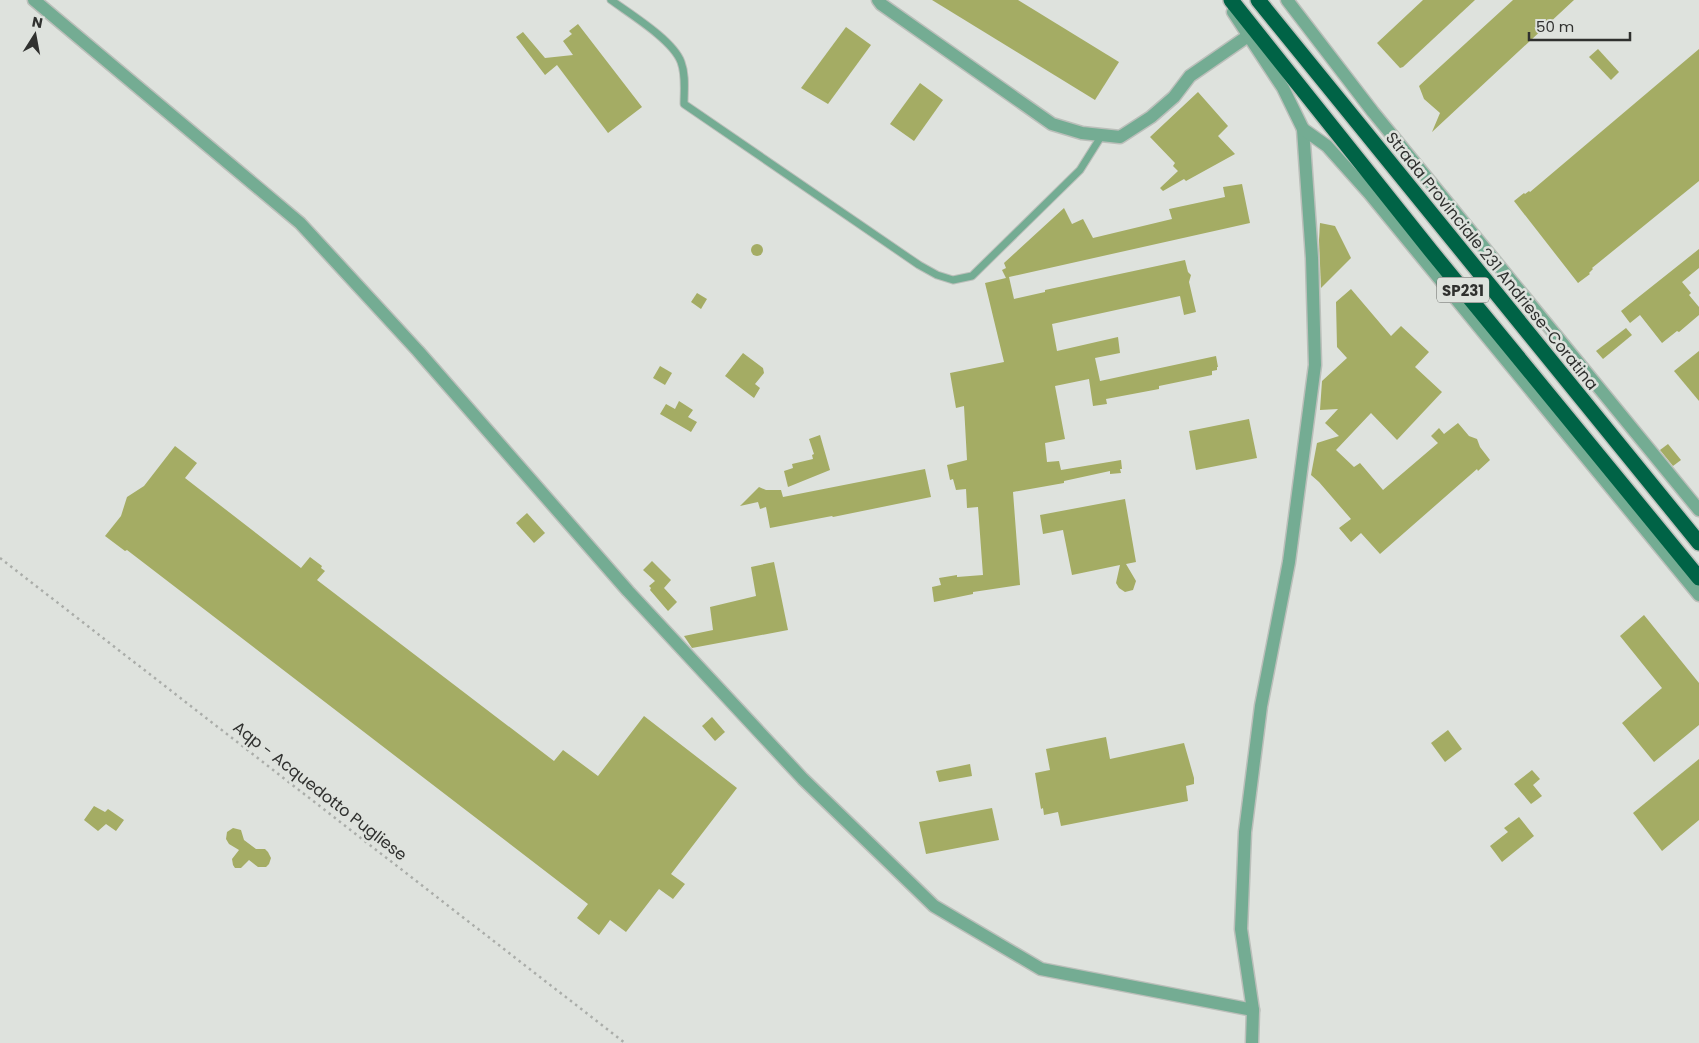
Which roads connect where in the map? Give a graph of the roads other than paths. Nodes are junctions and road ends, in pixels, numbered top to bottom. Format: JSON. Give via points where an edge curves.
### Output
{"nodes":[{"id":1,"x":34,"y":0,"type":"edge"},
{"id":2,"x":611,"y":0,"type":"edge"},
{"id":3,"x":878,"y":0,"type":"edge"},
{"id":4,"x":1226,"y":0,"type":"edge"},
{"id":5,"x":1231,"y":0,"type":"edge"},
{"id":6,"x":1258,"y":0,"type":"edge"},
{"id":7,"x":1287,"y":0,"type":"edge"},
{"id":8,"x":1248,"y":36,"type":"junction"},
{"id":9,"x":1303,"y":129,"type":"junction"},
{"id":10,"x":1102,"y":135,"type":"junction"},
{"id":11,"x":1699,"y":510,"type":"edge"},
{"id":12,"x":1699,"y":543,"type":"edge"},
{"id":13,"x":1699,"y":578,"type":"edge"},
{"id":14,"x":1699,"y":595,"type":"edge"},
{"id":15,"x":1253,"y":1010,"type":"junction"},
{"id":16,"x":1252,"y":1043,"type":"edge"}],
"edges":[{"from":1,"to":15,"type":"street","via":[[300,224],[418,351],[641,606],[803,779],[934,906],[1041,969]]},
{"from":2,"to":10,"type":"lane","via":[[661,36],[680,60],[685,80],[684,104],[919,265],[953,280],[972,276],[1080,170]]},
{"from":3,"to":10,"type":"street","via":[[1052,124]]},
{"from":4,"to":8,"type":"street"},
{"from":5,"to":13,"type":"highway","number":"SP231","via":[[1431,251]]},
{"from":6,"to":12,"type":"highway","name":"Strada Provinciale 231 Andriese-Coratina","number":"SP231"},
{"from":7,"to":11,"type":"street","name":"SP231","via":[[1373,112]]},
{"from":8,"to":9,"type":"street","via":[[1283,88]]},
{"from":8,"to":10,"type":"street","via":[[1190,76],[1174,97],[1151,117],[1120,137]]},
{"from":9,"to":14,"type":"street","via":[[1327,146],[1369,193]]},
{"from":9,"to":15,"type":"street","via":[[1315,365],[1288,562],[1261,706],[1245,832],[1241,929]]},
{"from":15,"to":16,"type":"street"}]}
